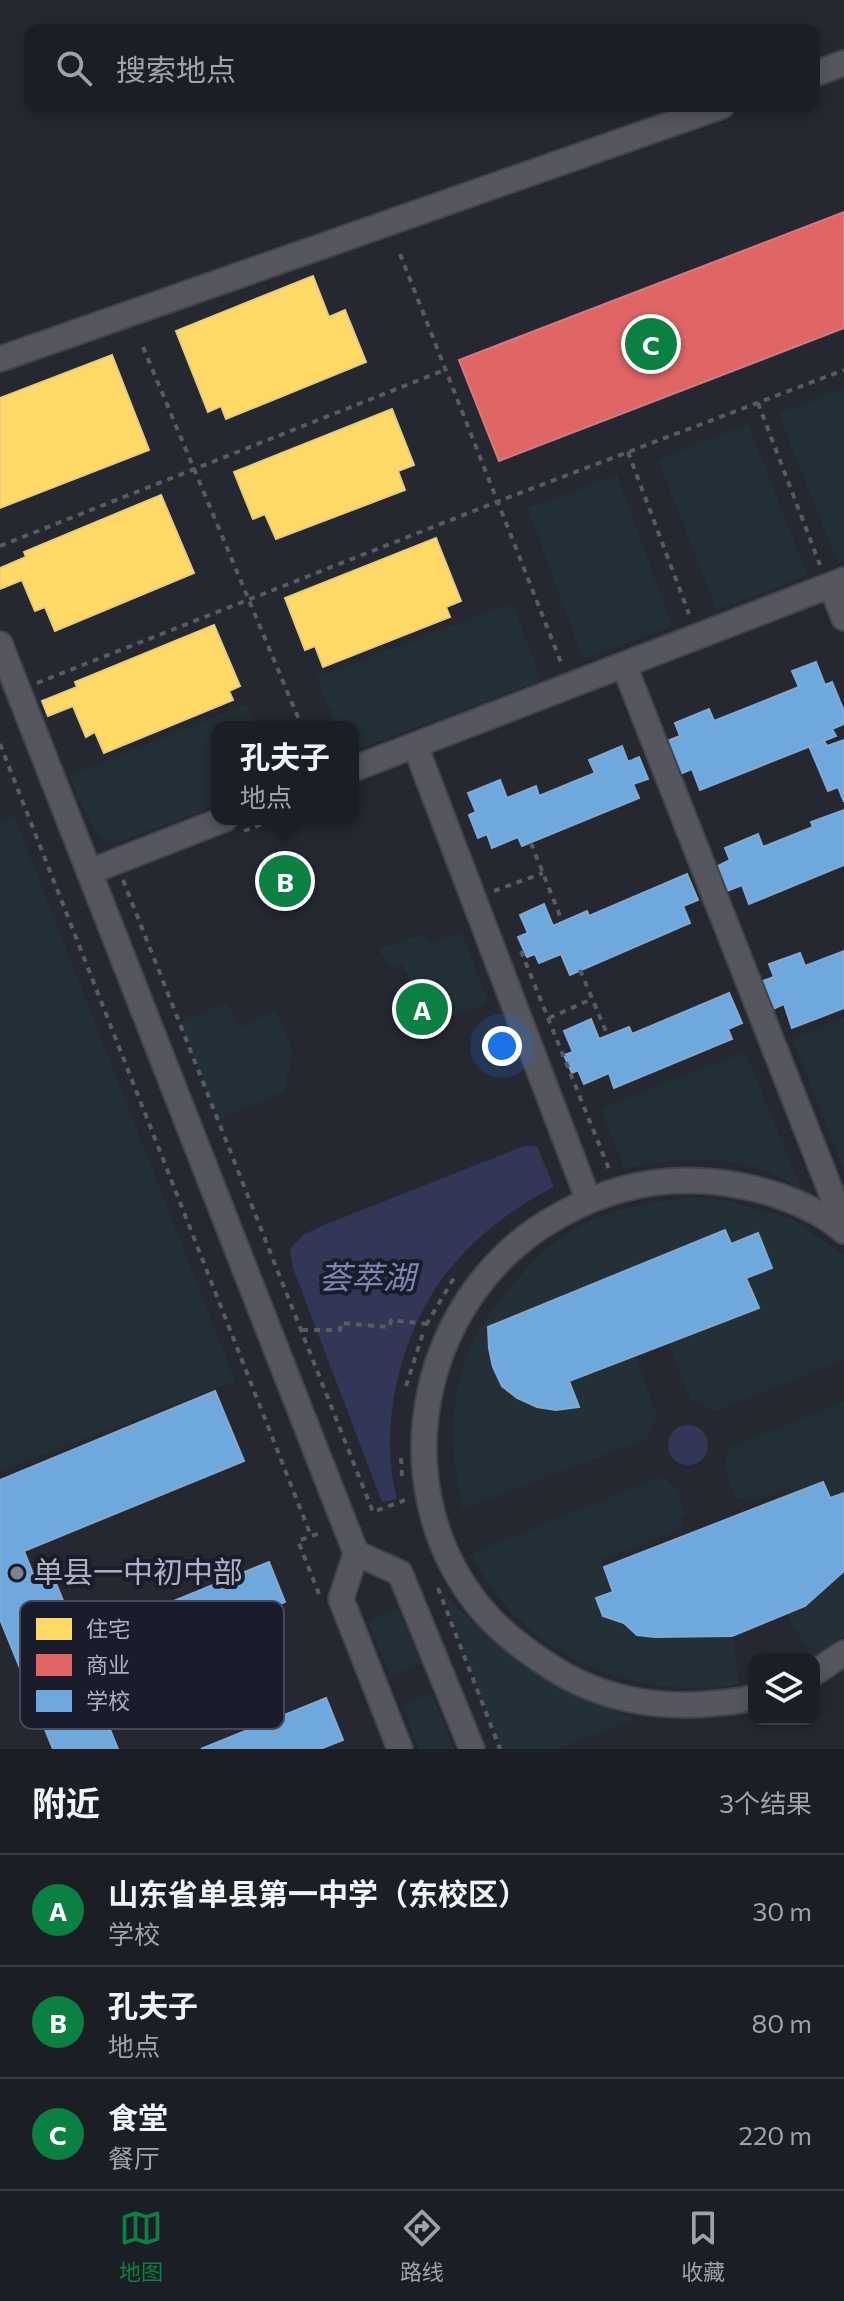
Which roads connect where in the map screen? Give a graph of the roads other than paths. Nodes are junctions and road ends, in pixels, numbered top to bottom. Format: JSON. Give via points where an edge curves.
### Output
{"nodes":[{"id":1,"x":844,"y":63,"type":"edge"},
{"id":2,"x":820,"y":72,"type":"edge"},
{"id":3,"x":705,"y":112,"type":"edge"},
{"id":4,"x":0,"y":359,"type":"edge"},
{"id":5,"x":833,"y":580,"type":"edge"},
{"id":6,"x":844,"y":618,"type":"edge"},
{"id":7,"x":0,"y":644,"type":"edge"},
{"id":8,"x":624,"y":665,"type":"junction"},
{"id":9,"x":415,"y":745,"type":"junction"},
{"id":10,"x":359,"y":767,"type":"edge"},
{"id":11,"x":211,"y":824,"type":"edge"},
{"id":12,"x":89,"y":872,"type":"junction"},
{"id":13,"x":588,"y":1199,"type":"junction"},
{"id":14,"x":844,"y":1225,"type":"edge"},
{"id":15,"x":844,"y":1231,"type":"edge"},
{"id":16,"x":356,"y":1553,"type":"junction"},
{"id":17,"x":844,"y":1653,"type":"edge"},
{"id":18,"x":820,"y":1669,"type":"edge"},
{"id":19,"x":748,"y":1698,"type":"edge"},
{"id":20,"x":400,"y":1749,"type":"edge"},
{"id":21,"x":472,"y":1749,"type":"edge"}],
"edges":[{"from":1,"to":2,"type":"street"},
{"from":3,"to":4,"type":"street"},
{"from":5,"to":6,"type":"street"},
{"from":5,"to":8,"type":"street"},
{"from":7,"to":12,"type":"street"},
{"from":8,"to":9,"type":"street"},
{"from":8,"to":14,"type":"street"},
{"from":9,"to":10,"type":"street"},
{"from":9,"to":13,"type":"street"},
{"from":11,"to":12,"type":"street"},
{"from":12,"to":16,"type":"street"},
{"from":13,"to":15,"type":"street","via":[[638,1184],[691,1180],[742,1185],[793,1201]]},
{"from":13,"to":19,"type":"street","via":[[535,1228],[490,1269],[455,1319],[432,1375],[423,1435],[428,1495],[446,1553],[477,1604],[520,1648],[571,1680],[628,1700],[688,1707]]},
{"from":16,"to":20,"type":"street","via":[[341,1599]]},
{"from":16,"to":21,"type":"street","via":[[400,1573]]},
{"from":17,"to":18,"type":"street"}]}
